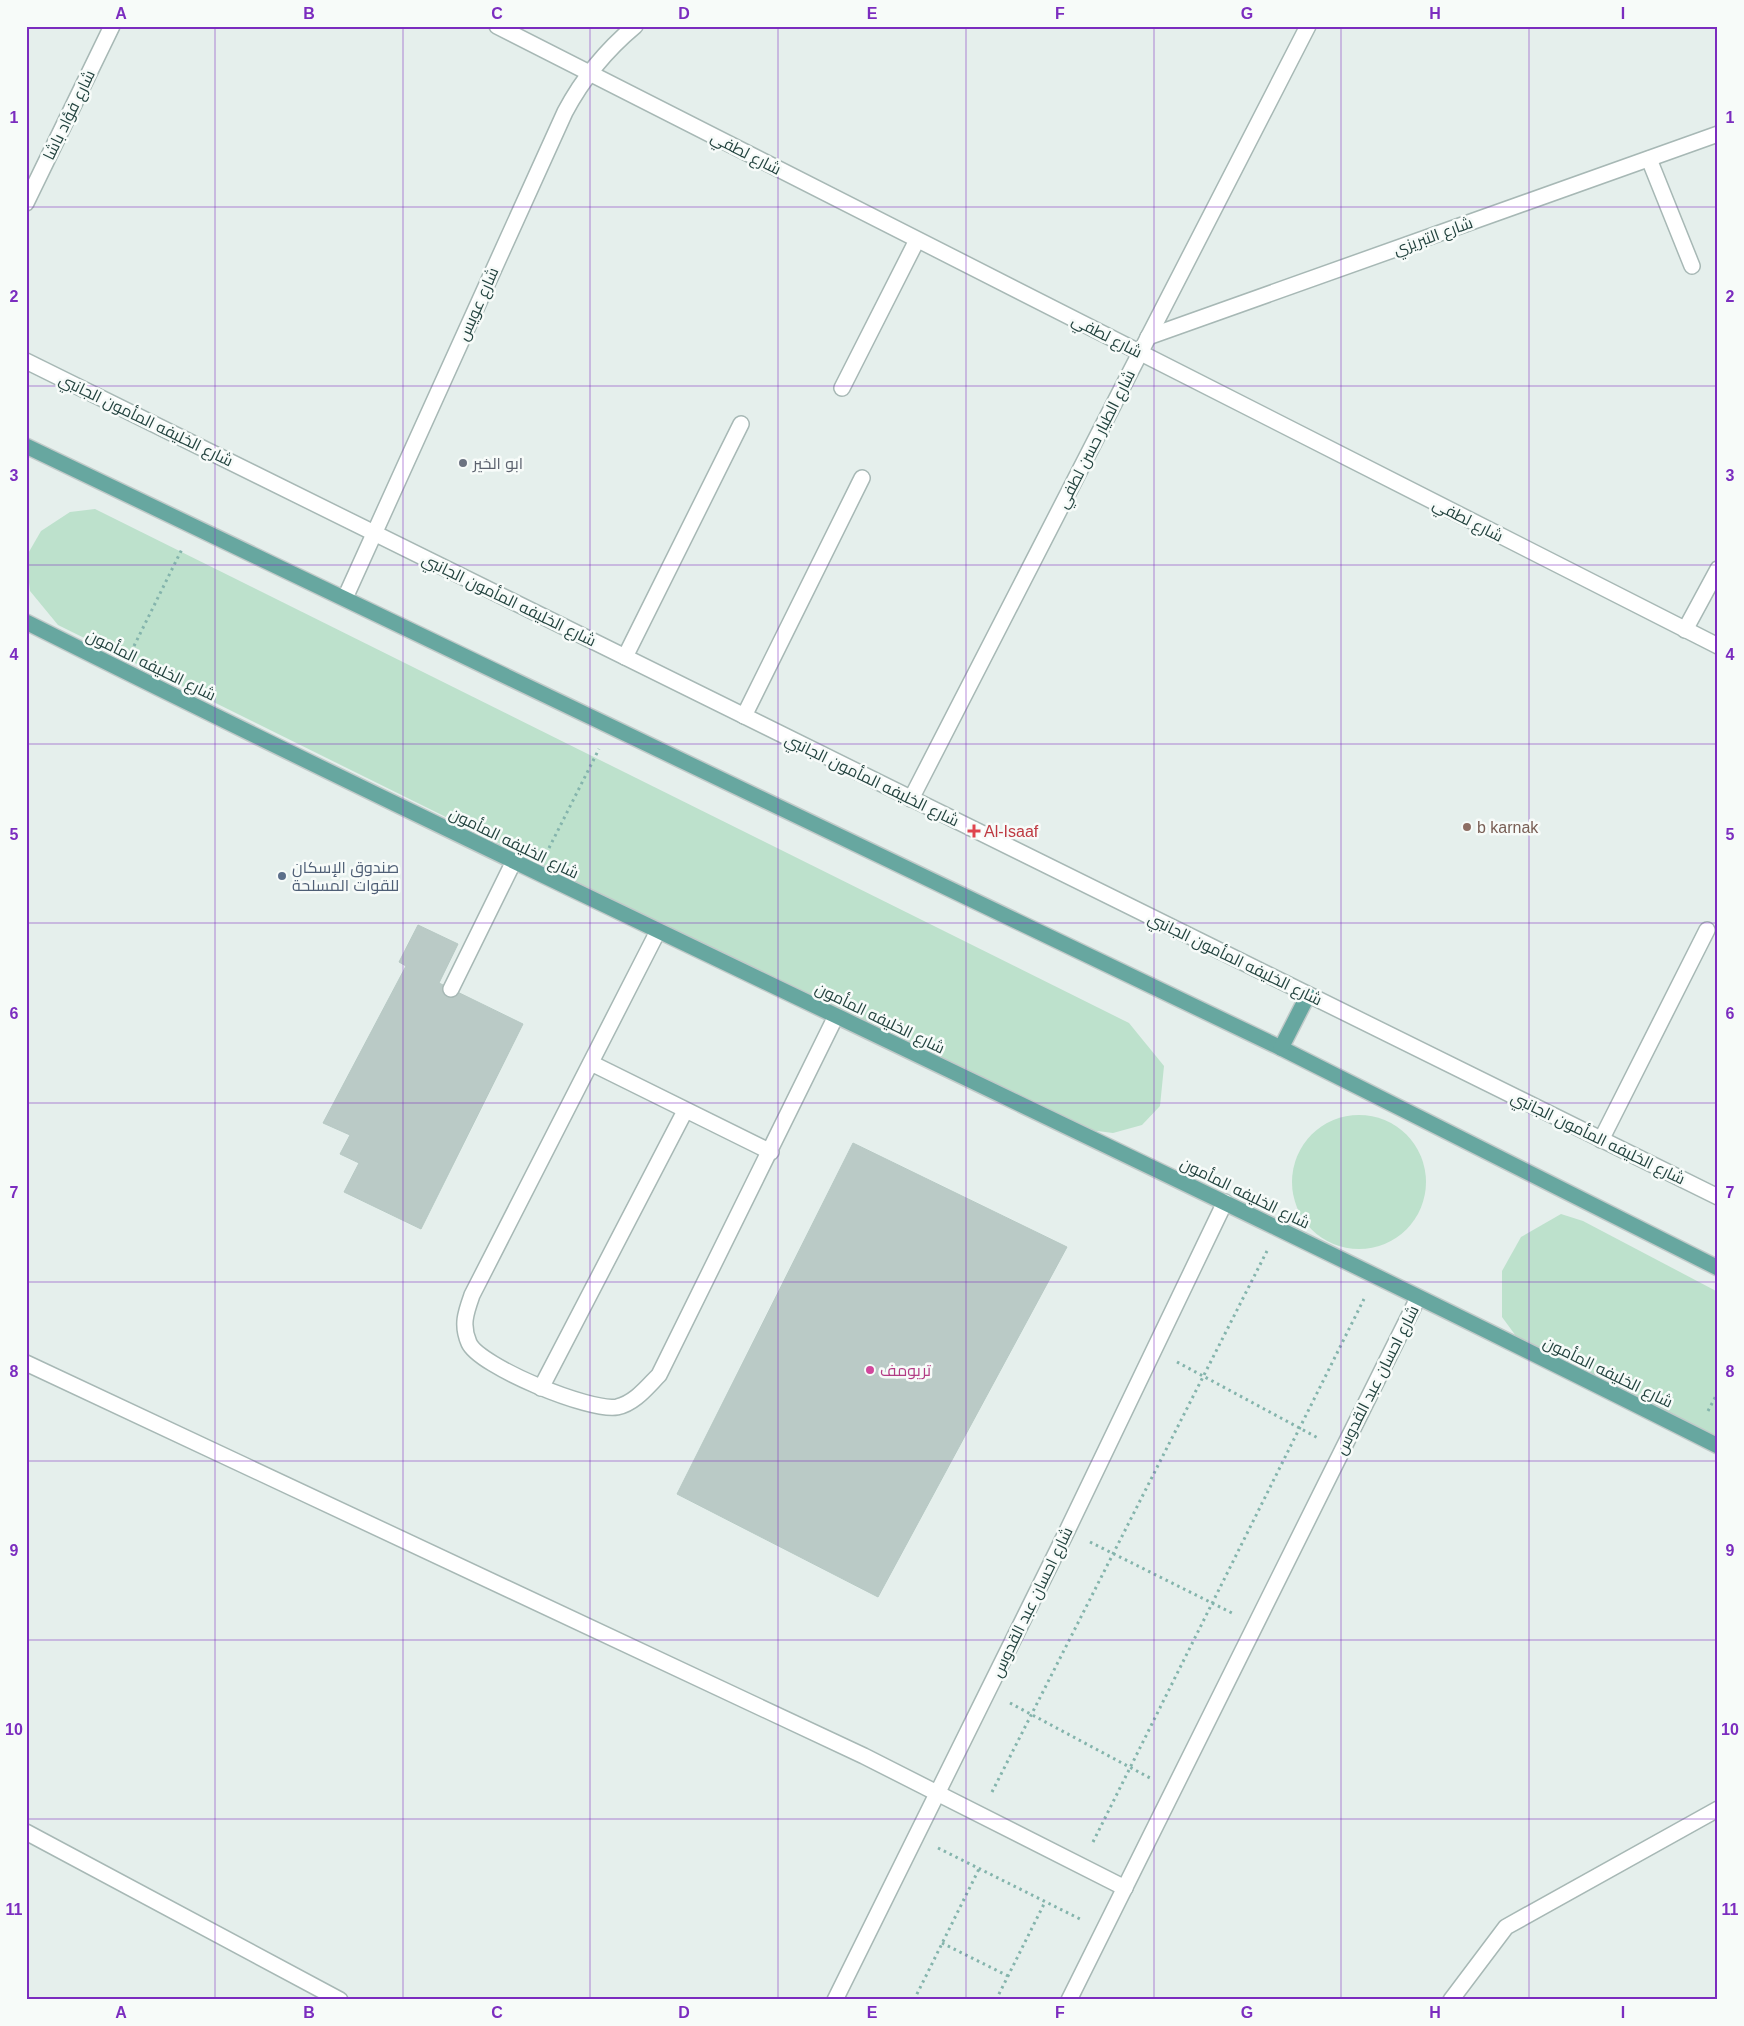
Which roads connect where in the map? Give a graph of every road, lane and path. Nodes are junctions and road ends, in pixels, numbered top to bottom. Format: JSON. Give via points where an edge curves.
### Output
{"nodes":[{"id":1,"x":112,"y":26,"type":"edge"},
{"id":2,"x":497,"y":26,"type":"edge"},
{"id":3,"x":635,"y":26,"type":"edge"},
{"id":4,"x":1308,"y":26,"type":"edge"},
{"id":5,"x":589,"y":73,"type":"junction"},
{"id":6,"x":1718,"y":134,"type":"edge"},
{"id":7,"x":1649,"y":159,"type":"junction"},
{"id":8,"x":26,"y":203,"type":"edge"},
{"id":9,"x":917,"y":240,"type":"junction"},
{"id":10,"x":1692,"y":266,"type":"dead end"},
{"id":11,"x":1148,"y":337,"type":"junction"},
{"id":12,"x":1140,"y":353,"type":"junction"},
{"id":13,"x":26,"y":361,"type":"edge"},
{"id":14,"x":842,"y":388,"type":"dead end"},
{"id":15,"x":741,"y":424,"type":"dead end"},
{"id":16,"x":26,"y":446,"type":"edge"},
{"id":17,"x":862,"y":478,"type":"dead end"},
{"id":18,"x":194,"y":526,"type":"junction"},
{"id":19,"x":374,"y":533,"type":"junction"},
{"id":20,"x":1718,"y":569,"type":"edge"},
{"id":21,"x":345,"y":598,"type":"junction"},
{"id":22,"x":26,"y":622,"type":"edge"},
{"id":23,"x":1685,"y":630,"type":"junction"},
{"id":24,"x":1718,"y":646,"type":"edge"},
{"id":25,"x":625,"y":657,"type":"junction"},
{"id":26,"x":122,"y":670,"type":"junction"},
{"id":27,"x":744,"y":716,"type":"junction"},
{"id":28,"x":611,"y":726,"type":"junction"},
{"id":29,"x":911,"y":799,"type":"junction"},
{"id":30,"x":513,"y":863,"type":"junction"},
{"id":31,"x":536,"y":873,"type":"junction"},
{"id":32,"x":1707,"y":930,"type":"dead end"},
{"id":33,"x":658,"y":931,"type":"junction"},
{"id":34,"x":451,"y":988,"type":"dead end"},
{"id":35,"x":1308,"y":995,"type":"junction"},
{"id":36,"x":836,"y":1016,"type":"junction"},
{"id":37,"x":1281,"y":1048,"type":"junction"},
{"id":38,"x":591,"y":1063,"type":"junction"},
{"id":39,"x":685,"y":1111,"type":"junction"},
{"id":40,"x":1601,"y":1140,"type":"junction"},
{"id":41,"x":771,"y":1152,"type":"junction"},
{"id":42,"x":1718,"y":1197,"type":"edge"},
{"id":43,"x":1225,"y":1202,"type":"junction"},
{"id":44,"x":1279,"y":1228,"type":"junction"},
{"id":45,"x":1718,"y":1268,"type":"edge"},
{"id":46,"x":1376,"y":1276,"type":"junction"},
{"id":47,"x":1418,"y":1298,"type":"junction"},
{"id":48,"x":1154,"y":1350,"type":"junction"},
{"id":49,"x":26,"y":1363,"type":"edge"},
{"id":50,"x":1203,"y":1376,"type":"junction"},
{"id":51,"x":541,"y":1388,"type":"junction"},
{"id":52,"x":1299,"y":1428,"type":"junction"},
{"id":53,"x":1718,"y":1446,"type":"edge"},
{"id":54,"x":1342,"y":1451,"type":"junction"},
{"id":55,"x":1067,"y":1531,"type":"junction"},
{"id":56,"x":1113,"y":1554,"type":"junction"},
{"id":57,"x":1212,"y":1603,"type":"junction"},
{"id":58,"x":1255,"y":1625,"type":"junction"},
{"id":59,"x":987,"y":1691,"type":"junction"},
{"id":60,"x":1031,"y":1715,"type":"junction"},
{"id":61,"x":1130,"y":1767,"type":"junction"},
{"id":62,"x":1174,"y":1790,"type":"junction"},
{"id":63,"x":992,"y":1792,"type":"dead end"},
{"id":64,"x":937,"y":1793,"type":"junction"},
{"id":65,"x":1718,"y":1809,"type":"edge"},
{"id":66,"x":26,"y":1832,"type":"edge"},
{"id":67,"x":915,"y":1837,"type":"junction"},
{"id":68,"x":1091,"y":1844,"type":"dead end"},
{"id":69,"x":979,"y":1869,"type":"junction"},
{"id":70,"x":1125,"y":1888,"type":"junction"},
{"id":71,"x":1045,"y":1902,"type":"junction"},
{"id":72,"x":1103,"y":1931,"type":"junction"},
{"id":73,"x":942,"y":1943,"type":"junction"},
{"id":74,"x":1008,"y":1976,"type":"junction"},
{"id":75,"x":340,"y":2000,"type":"edge"},
{"id":76,"x":835,"y":2000,"type":"edge"},
{"id":77,"x":914,"y":2000,"type":"edge"},
{"id":78,"x":996,"y":2000,"type":"edge"},
{"id":79,"x":1069,"y":2000,"type":"edge"},
{"id":80,"x":1451,"y":2000,"type":"edge"}],
"edges":[{"from":1,"to":8,"type":"street","name":"شارع فؤاد باشا"},
{"from":2,"to":5,"type":"street","name":"شارع لطفي"},
{"from":3,"to":5,"type":"street","name":"شارع عويس","via":[[603,55]]},
{"from":4,"to":11,"type":"street","name":"شارع الطيار حسن لطفي"},
{"from":5,"to":9,"type":"street","name":"شارع لطفي"},
{"from":5,"to":19,"type":"street","name":"شارع عويس","via":[[565,112]]},
{"from":6,"to":7,"type":"street","name":"شارع التبريزي"},
{"from":7,"to":10,"type":"street"},
{"from":7,"to":11,"type":"street","name":"شارع التبريزي"},
{"from":9,"to":12,"type":"street","name":"شارع لطفي"},
{"from":9,"to":14,"type":"street"},
{"from":11,"to":12,"type":"street","name":"شارع الطيار حسن لطفي"},
{"from":12,"to":23,"type":"street","name":"شارع لطفي"},
{"from":12,"to":29,"type":"street","name":"شارع الطيار حسن لطفي"},
{"from":13,"to":19,"type":"street","name":"شارع الخليفه المأمون الجانبي"},
{"from":15,"to":25,"type":"street"},
{"from":16,"to":18,"type":"main road"},
{"from":17,"to":27,"type":"street"},
{"from":18,"to":21,"type":"main road"},
{"from":18,"to":26,"type":"path"},
{"from":19,"to":21,"type":"street","name":"شارع عويس"},
{"from":19,"to":25,"type":"street","name":"شارع الخليفه المأمون الجانبي"},
{"from":20,"to":23,"type":"street"},
{"from":21,"to":28,"type":"main road"},
{"from":22,"to":26,"type":"main road","name":"شارع الخليفه المأمون"},
{"from":23,"to":24,"type":"street","name":"شارع لطفي"},
{"from":25,"to":27,"type":"street","name":"شارع الخليفه المأمون الجانبي"},
{"from":26,"to":30,"type":"main road","name":"شارع الخليفه المأمون"},
{"from":27,"to":29,"type":"street","name":"شارع الخليفه المأمون الجانبي"},
{"from":28,"to":31,"type":"path"},
{"from":28,"to":37,"type":"main road"},
{"from":29,"to":35,"type":"street","name":"شارع الخليفه المأمون الجانبي"},
{"from":30,"to":31,"type":"main road","name":"شارع الخليفه المأمون"},
{"from":30,"to":34,"type":"street"},
{"from":31,"to":33,"type":"main road","name":"شارع الخليفه المأمون"},
{"from":32,"to":40,"type":"street"},
{"from":33,"to":36,"type":"main road","name":"شارع الخليفه المأمون"},
{"from":33,"to":38,"type":"street"},
{"from":35,"to":37,"type":"main road"},
{"from":35,"to":40,"type":"street","name":"شارع الخليفه المأمون الجانبي"},
{"from":36,"to":41,"type":"street"},
{"from":36,"to":43,"type":"main road","name":"شارع الخليفه المأمون"},
{"from":37,"to":45,"type":"main road"},
{"from":38,"to":39,"type":"street"},
{"from":38,"to":51,"type":"street","via":[[472,1295],[464,1317],[469,1344],[480,1355]]},
{"from":39,"to":41,"type":"street"},
{"from":39,"to":51,"type":"street"},
{"from":40,"to":42,"type":"street","name":"شارع الخليفه المأمون الجانبي"},
{"from":41,"to":51,"type":"street","via":[[659,1375],[638,1396],[619,1406],[604,1408]]},
{"from":43,"to":44,"type":"main road","name":"شارع الخليفه المأمون"},
{"from":43,"to":48,"type":"street","name":"شارع احسان عبد القدوس"},
{"from":44,"to":46,"type":"main road","name":"شارع الخليفه المأمون"},
{"from":44,"to":50,"type":"path"},
{"from":46,"to":47,"type":"main road","name":"شارع الخليفه المأمون"},
{"from":46,"to":52,"type":"path"},
{"from":47,"to":53,"type":"main road","name":"شارع الخليفه المأمون"},
{"from":47,"to":54,"type":"street","name":"شارع احسان عبد القدوس"},
{"from":48,"to":50,"type":"path"},
{"from":48,"to":55,"type":"street","name":"شارع احسان عبد القدوس"},
{"from":49,"to":64,"type":"street"},
{"from":50,"to":52,"type":"path"},
{"from":50,"to":56,"type":"path"},
{"from":52,"to":54,"type":"path"},
{"from":52,"to":57,"type":"path"},
{"from":54,"to":58,"type":"street","name":"شارع احسان عبد القدوس"},
{"from":55,"to":56,"type":"path"},
{"from":55,"to":59,"type":"street","name":"شارع احسان عبد القدوس"},
{"from":56,"to":57,"type":"path"},
{"from":56,"to":60,"type":"path"},
{"from":57,"to":58,"type":"path"},
{"from":57,"to":61,"type":"path"},
{"from":58,"to":62,"type":"street","name":"شارع احسان عبد القدوس"},
{"from":59,"to":60,"type":"path"},
{"from":59,"to":64,"type":"street","name":"شارع احسان عبد القدوس"},
{"from":60,"to":61,"type":"path"},
{"from":60,"to":63,"type":"path"},
{"from":61,"to":62,"type":"path"},
{"from":61,"to":68,"type":"path"},
{"from":62,"to":70,"type":"street","name":"شارع احسان عبد القدوس"},
{"from":64,"to":67,"type":"street","name":"شارع احسان عبد القدوس"},
{"from":64,"to":70,"type":"street"},
{"from":65,"to":80,"type":"street","via":[[1506,1927]]},
{"from":66,"to":75,"type":"street"},
{"from":67,"to":69,"type":"path"},
{"from":67,"to":76,"type":"street","name":"شارع احسان عبد القدوس"},
{"from":69,"to":71,"type":"path"},
{"from":69,"to":73,"type":"path"},
{"from":70,"to":72,"type":"street","name":"شارع احسان عبد القدوس"},
{"from":71,"to":72,"type":"path"},
{"from":71,"to":74,"type":"path"},
{"from":72,"to":79,"type":"street","name":"شارع احسان عبد القدوس"},
{"from":73,"to":74,"type":"path"},
{"from":73,"to":77,"type":"path"},
{"from":74,"to":78,"type":"path"}]}
